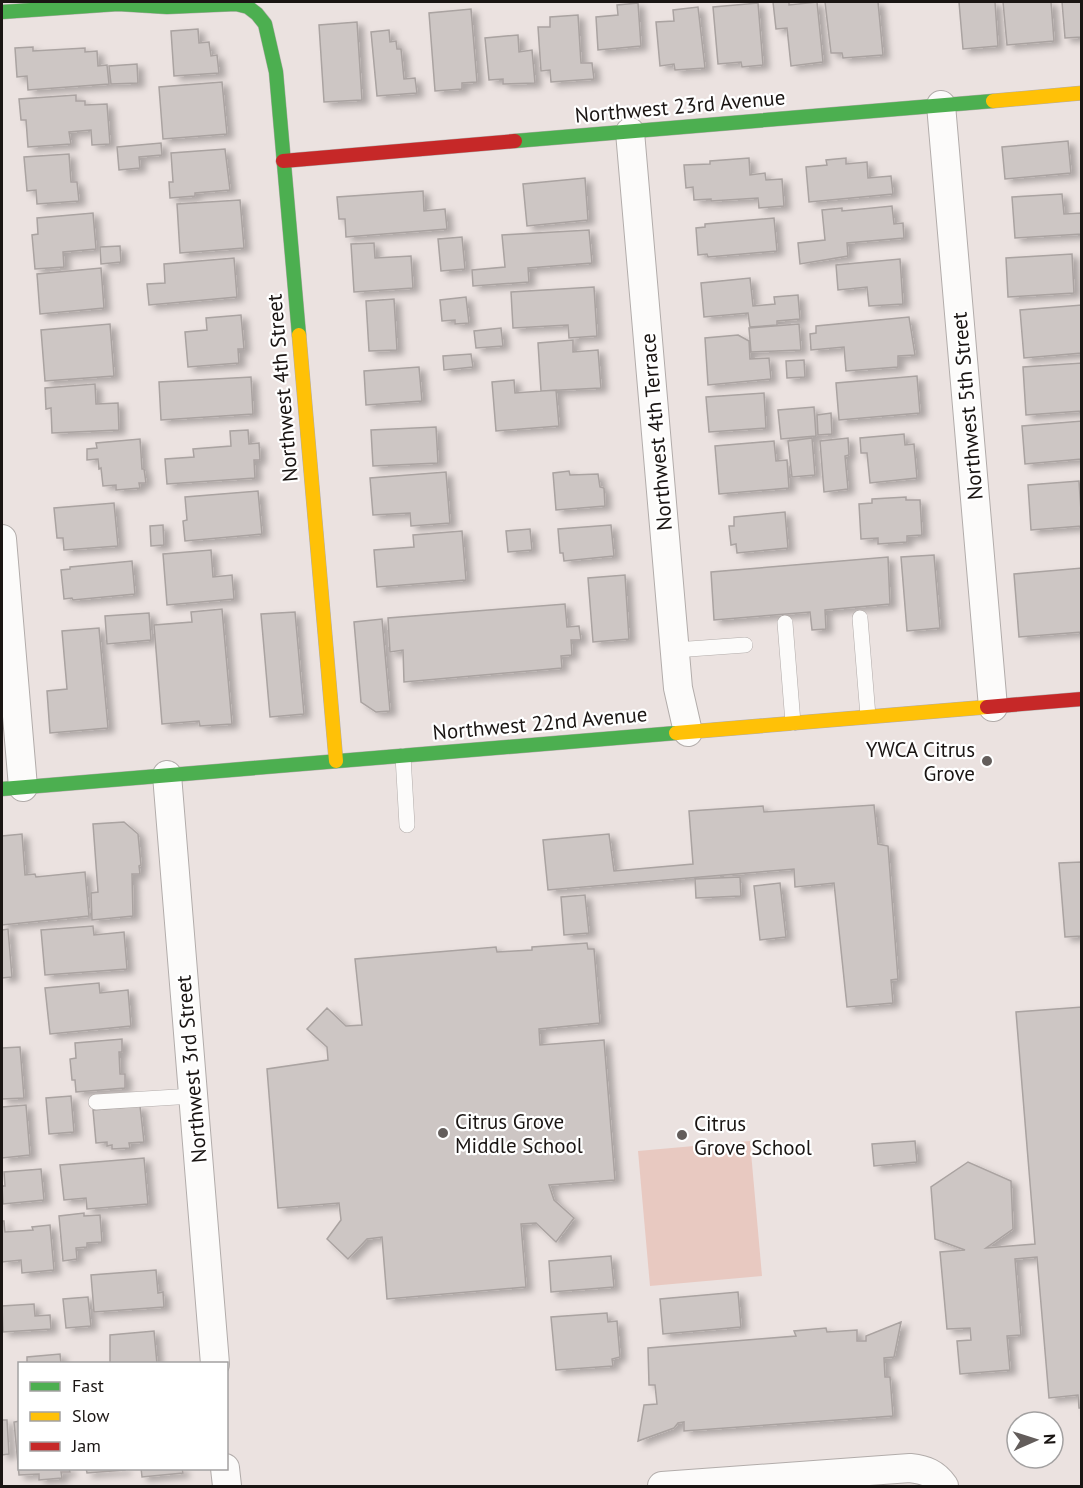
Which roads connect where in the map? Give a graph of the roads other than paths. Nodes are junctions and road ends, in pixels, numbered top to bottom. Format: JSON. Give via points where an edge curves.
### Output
{"nodes":[{"id":1,"x":118,"y":3,"type":"edge"},
{"id":2,"x":2,"y":12,"type":"edge"},
{"id":3,"x":1082,"y":93,"type":"edge"},
{"id":4,"x":941,"y":105,"type":"junction"},
{"id":5,"x":630,"y":132,"type":"junction"},
{"id":6,"x":283,"y":161,"type":"junction"},
{"id":7,"x":2,"y":539,"type":"edge"},
{"id":8,"x":860,"y":618,"type":"dead end"},
{"id":9,"x":785,"y":623,"type":"dead end"},
{"id":10,"x":745,"y":645,"type":"dead end"},
{"id":11,"x":675,"y":650,"type":"junction"},
{"id":12,"x":1082,"y":699,"type":"edge"},
{"id":13,"x":993,"y":707,"type":"junction"},
{"id":14,"x":868,"y":716,"type":"junction"},
{"id":15,"x":793,"y":723,"type":"junction"},
{"id":16,"x":688,"y":732,"type":"junction"},
{"id":17,"x":403,"y":756,"type":"junction"},
{"id":18,"x":336,"y":761,"type":"junction"},
{"id":19,"x":167,"y":775,"type":"junction"},
{"id":20,"x":12,"y":788,"type":"edge"},
{"id":21,"x":407,"y":825,"type":"dead end"},
{"id":22,"x":193,"y":1096,"type":"junction"},
{"id":23,"x":96,"y":1102,"type":"dead end"},
{"id":24,"x":215,"y":1362,"type":"edge"},
{"id":25,"x":225,"y":1470,"type":"edge"},
{"id":26,"x":941,"y":1482,"type":"edge"},
{"id":27,"x":227,"y":1486,"type":"edge"},
{"id":28,"x":662,"y":1486,"type":"edge"}],
"edges":[{"from":1,"to":2,"type":"street"},
{"from":1,"to":6,"type":"street","name":"Northwest 4th Street","via":[[167,7],[236,4],[257,15],[265,24],[276,72]]},
{"from":3,"to":4,"type":"street","name":"Northwest 23rd Avenue"},
{"from":4,"to":5,"type":"street","name":"Northwest 23rd Avenue"},
{"from":4,"to":13,"type":"street","name":"Northwest 5th Street"},
{"from":5,"to":6,"type":"street","name":"Northwest 23rd Avenue"},
{"from":5,"to":11,"type":"street","name":"Northwest 4th Terrace"},
{"from":6,"to":18,"type":"street","name":"Northwest 4th Street"},
{"from":7,"to":20,"type":"street"},
{"from":8,"to":14,"type":"lane"},
{"from":9,"to":15,"type":"lane"},
{"from":10,"to":11,"type":"lane"},
{"from":11,"to":16,"type":"street","name":"Northwest 4th Terrace"},
{"from":12,"to":13,"type":"street","name":"Northwest 22nd Avenue"},
{"from":13,"to":14,"type":"street","name":"Northwest 22nd Avenue"},
{"from":14,"to":15,"type":"street","name":"Northwest 22nd Avenue"},
{"from":15,"to":16,"type":"street","name":"Northwest 22nd Avenue"},
{"from":16,"to":17,"type":"street","name":"Northwest 22nd Avenue"},
{"from":17,"to":18,"type":"street","name":"Northwest 22nd Avenue"},
{"from":17,"to":21,"type":"lane"},
{"from":18,"to":19,"type":"street","name":"Northwest 22nd Avenue"},
{"from":19,"to":20,"type":"street","name":"Northwest 22nd Avenue"},
{"from":19,"to":22,"type":"street","name":"Northwest 3rd Street"},
{"from":22,"to":23,"type":"lane"},
{"from":22,"to":24,"type":"street","name":"Northwest 3rd Street"},
{"from":25,"to":27,"type":"street"},
{"from":26,"to":28,"type":"street","via":[[927,1470],[910,1468]]}]}
